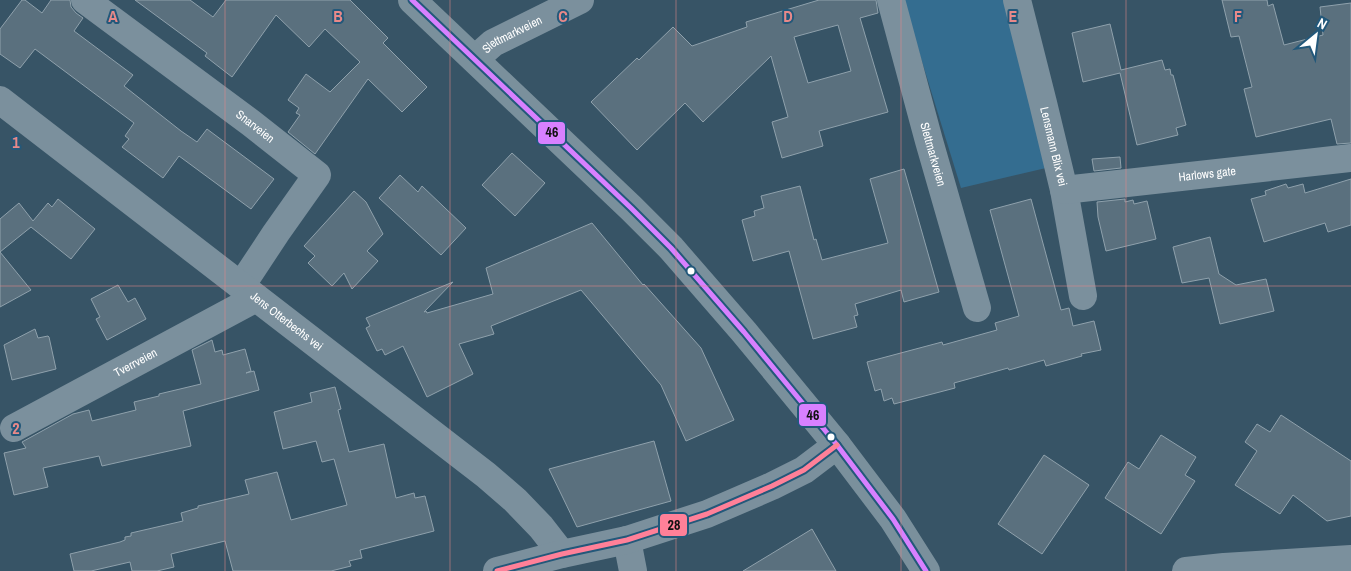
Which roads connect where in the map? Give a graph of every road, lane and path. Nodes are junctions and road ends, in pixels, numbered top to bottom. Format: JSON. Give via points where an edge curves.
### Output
{"nodes":[{"id":1,"x":85,"y":0,"type":"edge"},
{"id":2,"x":412,"y":0,"type":"edge"},
{"id":3,"x":580,"y":0,"type":"edge"},
{"id":4,"x":891,"y":0,"type":"edge"},
{"id":5,"x":1017,"y":0,"type":"edge"},
{"id":6,"x":475,"y":59,"type":"junction"},
{"id":7,"x":0,"y":100,"type":"edge"},
{"id":8,"x":1351,"y":158,"type":"edge"},
{"id":9,"x":1064,"y":190,"type":"junction"},
{"id":10,"x":248,"y":292,"type":"junction"},
{"id":11,"x":1083,"y":296,"type":"dead end"},
{"id":12,"x":977,"y":308,"type":"dead end"},
{"id":13,"x":14,"y":428,"type":"dead end"},
{"id":14,"x":837,"y":445,"type":"junction"},
{"id":15,"x":626,"y":540,"type":"junction"},
{"id":16,"x":562,"y":554,"type":"junction"},
{"id":17,"x":1351,"y":559,"type":"edge"},
{"id":18,"x":497,"y":571,"type":"edge"},
{"id":19,"x":633,"y":571,"type":"edge"},
{"id":20,"x":926,"y":571,"type":"edge"},
{"id":21,"x":1186,"y":571,"type":"edge"}],
"edges":[{"from":1,"to":10,"type":"street","name":"Snarveien","via":[[317,175],[276,233]]},
{"from":2,"to":6,"type":"main road"},
{"from":3,"to":6,"type":"street","name":"Slettmarkveien","via":[[493,43]]},
{"from":4,"to":12,"type":"street","name":"Slettmarkveien"},
{"from":5,"to":9,"type":"street","name":"Lensmann Blix vei"},
{"from":6,"to":14,"type":"main road","via":[[671,248],[740,326]]},
{"from":7,"to":10,"type":"street","name":"Jens Otterbechs vei"},
{"from":8,"to":9,"type":"street","name":"Harlows gate"},
{"from":9,"to":11,"type":"street","name":"Lensmann Blix vei"},
{"from":10,"to":13,"type":"street","name":"Tverrveien"},
{"from":10,"to":16,"type":"street","name":"Jens Otterbechs vei","via":[[486,475],[515,500]]},
{"from":14,"to":15,"type":"street","via":[[804,470],[772,486],[707,514]]},
{"from":14,"to":20,"type":"main road","via":[[893,519]]},
{"from":15,"to":16,"type":"street"},
{"from":15,"to":19,"type":"street"},
{"from":16,"to":18,"type":"street"},
{"from":17,"to":21,"type":"street"}]}
